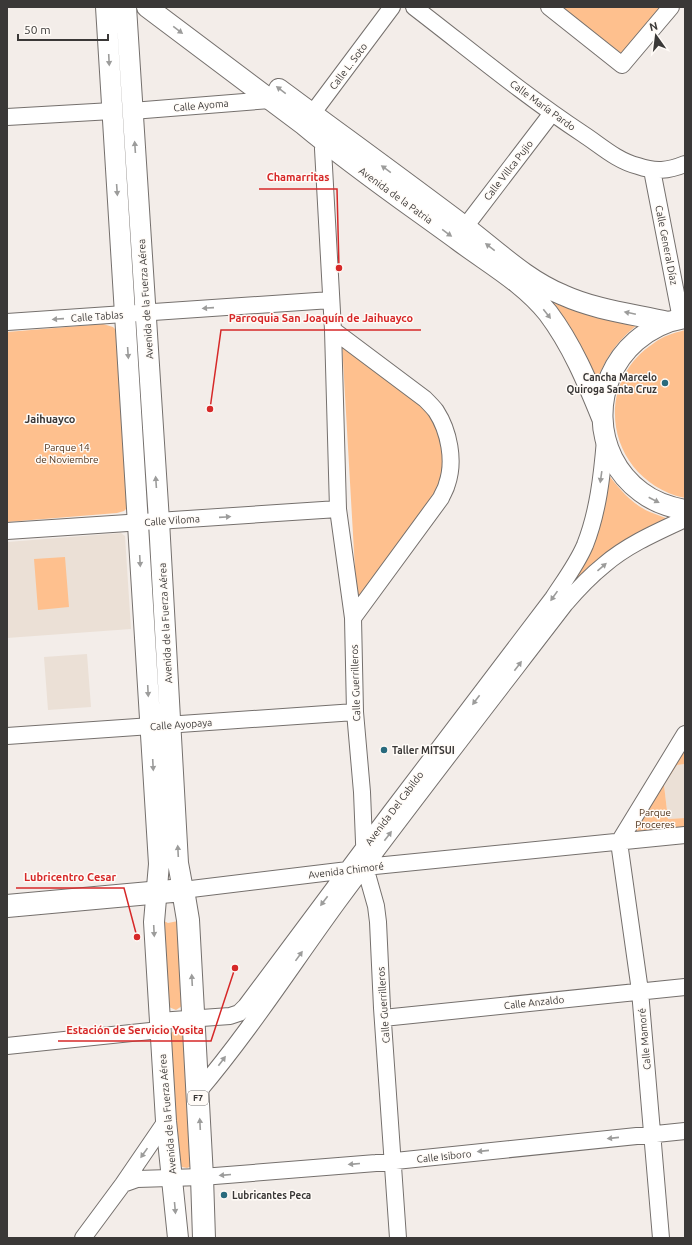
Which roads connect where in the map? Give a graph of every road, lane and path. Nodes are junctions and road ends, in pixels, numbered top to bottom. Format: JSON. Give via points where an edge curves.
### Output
{"nodes":[{"id":1,"x":106,"y":7,"type":"edge"},
{"id":2,"x":147,"y":7,"type":"edge"},
{"id":3,"x":169,"y":7,"type":"edge"},
{"id":4,"x":392,"y":7,"type":"edge"},
{"id":5,"x":414,"y":7,"type":"edge"},
{"id":6,"x":549,"y":7,"type":"edge"},
{"id":7,"x":671,"y":7,"type":"edge"},
{"id":8,"x":126,"y":16,"type":"edge"},
{"id":9,"x":270,"y":100,"type":"junction"},
{"id":10,"x":112,"y":110,"type":"junction"},
{"id":11,"x":132,"y":111,"type":"junction"},
{"id":12,"x":552,"y":113,"type":"junction"},
{"id":13,"x":7,"y":117,"type":"edge"},
{"id":14,"x":308,"y":119,"type":"junction"},
{"id":15,"x":329,"y":136,"type":"junction"},
{"id":16,"x":685,"y":164,"type":"edge"},
{"id":17,"x":652,"y":170,"type":"junction"},
{"id":18,"x":465,"y":227,"type":"junction"},
{"id":19,"x":331,"y":300,"type":"junction"},
{"id":20,"x":146,"y":312,"type":"junction"},
{"id":21,"x":125,"y":314,"type":"junction"},
{"id":22,"x":678,"y":320,"type":"edge"},
{"id":23,"x":7,"y":322,"type":"edge"},
{"id":24,"x":333,"y":330,"type":"junction"},
{"id":25,"x":602,"y":418,"type":"junction"},
{"id":26,"x":605,"y":438,"type":"junction"},
{"id":27,"x":338,"y":509,"type":"junction"},
{"id":28,"x":685,"y":510,"type":"edge"},
{"id":29,"x":685,"y":519,"type":"edge"},
{"id":30,"x":158,"y":521,"type":"junction"},
{"id":31,"x":138,"y":522,"type":"junction"},
{"id":32,"x":7,"y":531,"type":"edge"},
{"id":33,"x":353,"y":618,"type":"junction"},
{"id":34,"x":355,"y":712,"type":"junction"},
{"id":35,"x":171,"y":724,"type":"junction"},
{"id":36,"x":150,"y":726,"type":"junction"},
{"id":37,"x":685,"y":734,"type":"edge"},
{"id":38,"x":7,"y":736,"type":"edge"},
{"id":39,"x":685,"y":835,"type":"edge"},
{"id":40,"x":619,"y":842,"type":"junction"},
{"id":41,"x":365,"y":847,"type":"junction"},
{"id":42,"x":365,"y":867,"type":"junction"},
{"id":43,"x":348,"y":870,"type":"junction"},
{"id":44,"x":182,"y":890,"type":"junction"},
{"id":45,"x":156,"y":892,"type":"junction"},
{"id":46,"x":7,"y":906,"type":"edge"},
{"id":47,"x":685,"y":987,"type":"edge"},
{"id":48,"x":640,"y":991,"type":"junction"},
{"id":49,"x":383,"y":1018,"type":"junction"},
{"id":50,"x":194,"y":1019,"type":"junction"},
{"id":51,"x":160,"y":1026,"type":"junction"},
{"id":52,"x":7,"y":1046,"type":"edge"},
{"id":53,"x":198,"y":1092,"type":"junction"},
{"id":54,"x":166,"y":1121,"type":"junction"},
{"id":55,"x":685,"y":1130,"type":"edge"},
{"id":56,"x":652,"y":1134,"type":"junction"},
{"id":57,"x":393,"y":1161,"type":"junction"},
{"id":58,"x":202,"y":1177,"type":"junction"},
{"id":59,"x":172,"y":1178,"type":"junction"},
{"id":60,"x":122,"y":1184,"type":"junction"},
{"id":61,"x":83,"y":1238,"type":"edge"},
{"id":62,"x":178,"y":1238,"type":"edge"},
{"id":63,"x":204,"y":1238,"type":"edge"},
{"id":64,"x":398,"y":1238,"type":"edge"},
{"id":65,"x":661,"y":1238,"type":"edge"}],
"edges":[{"from":1,"to":10,"type":"main road","name":"Avenida de la Fuerza Aérea","one_way":true},
{"from":2,"to":8,"type":"main road"},
{"from":2,"to":9,"type":"main road","name":"Avenida de la Patria","one_way":true},
{"from":14,"to":3,"type":"main road","name":"Avenida de la Patria","one_way":true},
{"from":4,"to":14,"type":"street","name":"Calle L. Soto"},
{"from":5,"to":12,"type":"street","name":"Calle María Pardo"},
{"from":6,"to":7,"type":"street","via":[[622,65]]},
{"from":8,"to":11,"type":"main road","name":"Avenida de la Fuerza Aérea"},
{"from":9,"to":11,"type":"street","name":"Calle Ayoma"},
{"from":9,"to":14,"type":"main road","name":"Avenida de la Patria"},
{"from":10,"to":13,"type":"street"},
{"from":10,"to":21,"type":"main road","name":"Avenida de la Fuerza Aérea","one_way":true},
{"from":20,"to":11,"type":"main road","name":"Avenida de la Fuerza Aérea","one_way":true},
{"from":12,"to":17,"type":"street","name":"Calle María Pardo","via":[[620,159]]},
{"from":12,"to":18,"type":"street","name":"Calle Villca Pujio"},
{"from":14,"to":15,"type":"main road","name":"Avenida de la Patria"},
{"from":18,"to":15,"type":"main road","name":"Avenida de la Patria","one_way":true},
{"from":15,"to":19,"type":"street","name":"Calle Guerrilleros","via":[[323,149]]},
{"from":15,"to":25,"type":"main road","name":"Avenida de la Patria","one_way":true,"via":[[460,243],[527,291],[548,313],[564,338]]},
{"from":16,"to":17,"type":"street","name":"Calle María Pardo","via":[[672,169]]},
{"from":17,"to":22,"type":"street","name":"Calle General Díaz"},
{"from":22,"to":18,"type":"main road","name":"Avenida de la Patria","one_way":true,"via":[[603,309],[563,295],[529,276]]},
{"from":19,"to":20,"type":"street","name":"Calle Tablas","one_way":true},
{"from":19,"to":24,"type":"street","name":"Calle Guerrilleros"},
{"from":20,"to":21,"type":"street","name":"Calle Tablas"},
{"from":30,"to":20,"type":"main road","name":"Avenida de la Fuerza Aérea","one_way":true},
{"from":21,"to":23,"type":"street","name":"Calle Tablas","one_way":true},
{"from":21,"to":31,"type":"main road","name":"Avenida de la Fuerza Aérea","one_way":true},
{"from":22,"to":25,"type":"main road","via":[[654,328],[630,347],[620,359],[606,386]]},
{"from":24,"to":27,"type":"street","name":"Calle Guerrilleros"},
{"from":24,"to":33,"type":"street","via":[[425,399],[436,411],[450,447],[451,469],[441,498]]},
{"from":25,"to":26,"type":"main road"},
{"from":26,"to":28,"type":"main road","one_way":true,"via":[[610,454],[628,481],[654,500]]},
{"from":26,"to":41,"type":"street","name":"Avenida Del Cabildo","one_way":true,"via":[[594,519],[571,572]]},
{"from":30,"to":27,"type":"street","name":"Calle Viloma","one_way":true},
{"from":27,"to":33,"type":"street","name":"Calle Guerrilleros"},
{"from":42,"to":29,"type":"street","name":"Avenida Del Cabildo","one_way":true,"via":[[582,584],[628,548]]},
{"from":30,"to":31,"type":"street","name":"Calle Viloma"},
{"from":30,"to":35,"type":"main road","name":"Avenida de la Fuerza Aérea"},
{"from":31,"to":32,"type":"street","name":"Calle Viloma"},
{"from":31,"to":36,"type":"main road","name":"Avenida de la Fuerza Aérea","one_way":true},
{"from":33,"to":34,"type":"street","name":"Calle Guerrilleros"},
{"from":34,"to":35,"type":"street","name":"Calle Ayopaya"},
{"from":34,"to":41,"type":"street","name":"Calle Guerrilleros"},
{"from":35,"to":36,"type":"street","name":"Calle Ayopaya"},
{"from":44,"to":35,"type":"main road","name":"Avenida de la Fuerza Aérea","one_way":true,"via":[[178,863]]},
{"from":36,"to":38,"type":"street","name":"Calle Ayopaya"},
{"from":36,"to":45,"type":"main road","name":"Avenida de la Fuerza Aérea","one_way":true,"via":[[159,864]]},
{"from":37,"to":40,"type":"street"},
{"from":39,"to":40,"type":"street","name":"Avenida Chimoré"},
{"from":40,"to":42,"type":"street","name":"Avenida Chimoré"},
{"from":40,"to":48,"type":"street","name":"Calle Mamoré"},
{"from":41,"to":42,"type":"street","name":"Calle Guerrilleros"},
{"from":41,"to":43,"type":"street","name":"Avenida Del Cabildo"},
{"from":42,"to":43,"type":"street","name":"Avenida Chimoré"},
{"from":42,"to":49,"type":"street","name":"Calle Guerrilleros","via":[[378,922]]},
{"from":53,"to":42,"type":"street","name":"Avenida Del Cabildo","one_way":true},
{"from":43,"to":44,"type":"street","name":"Avenida Chimoré"},
{"from":43,"to":50,"type":"street","name":"Avenida Del Cabildo","one_way":true,"via":[[239,1013]]},
{"from":44,"to":45,"type":"highway","name":"Avenida Chimoré"},
{"from":50,"to":44,"type":"highway","name":"Avenida de la Fuerza Aérea","number":"F7","one_way":true,"via":[[188,920]]},
{"from":45,"to":46,"type":"highway","name":"Avenida Chimoré"},
{"from":45,"to":51,"type":"main road","name":"Avenida de la Fuerza Aérea","one_way":true,"via":[[154,922]]},
{"from":47,"to":48,"type":"street","name":"Calle Anzaldo"},
{"from":48,"to":49,"type":"street","name":"Calle Anzaldo"},
{"from":48,"to":56,"type":"street","name":"Calle Mamoré"},
{"from":49,"to":57,"type":"street","name":"Calle Guerrilleros"},
{"from":50,"to":51,"type":"street","name":"Avenida Del Cabildo"},
{"from":50,"to":53,"type":"highway","name":"Avenida de la Fuerza Aérea","number":"F7"},
{"from":51,"to":52,"type":"street","name":"Avenida Del Cabildo"},
{"from":51,"to":54,"type":"main road","name":"Avenida de la Fuerza Aérea"},
{"from":58,"to":53,"type":"highway","name":"Avenida de la Fuerza Aérea","number":"F7","one_way":true},
{"from":54,"to":59,"type":"main road","name":"Avenida de la Fuerza Aérea"},
{"from":54,"to":60,"type":"street","one_way":true},
{"from":55,"to":56,"type":"street","name":"Calle Isiboro"},
{"from":56,"to":57,"type":"street","name":"Calle Isiboro","one_way":true},
{"from":56,"to":65,"type":"street","name":"Calle Mamoré"},
{"from":57,"to":58,"type":"street","name":"Calle Isiboro","one_way":true},
{"from":57,"to":64,"type":"street","name":"Calle Guerrilleros"},
{"from":58,"to":59,"type":"street"},
{"from":58,"to":63,"type":"highway","name":"Avenida de la Fuerza Aérea","number":"F7"},
{"from":59,"to":60,"type":"street","via":[[137,1179]]},
{"from":59,"to":62,"type":"main road","name":"Avenida de la Fuerza Aérea","one_way":true},
{"from":60,"to":61,"type":"street"}]}
